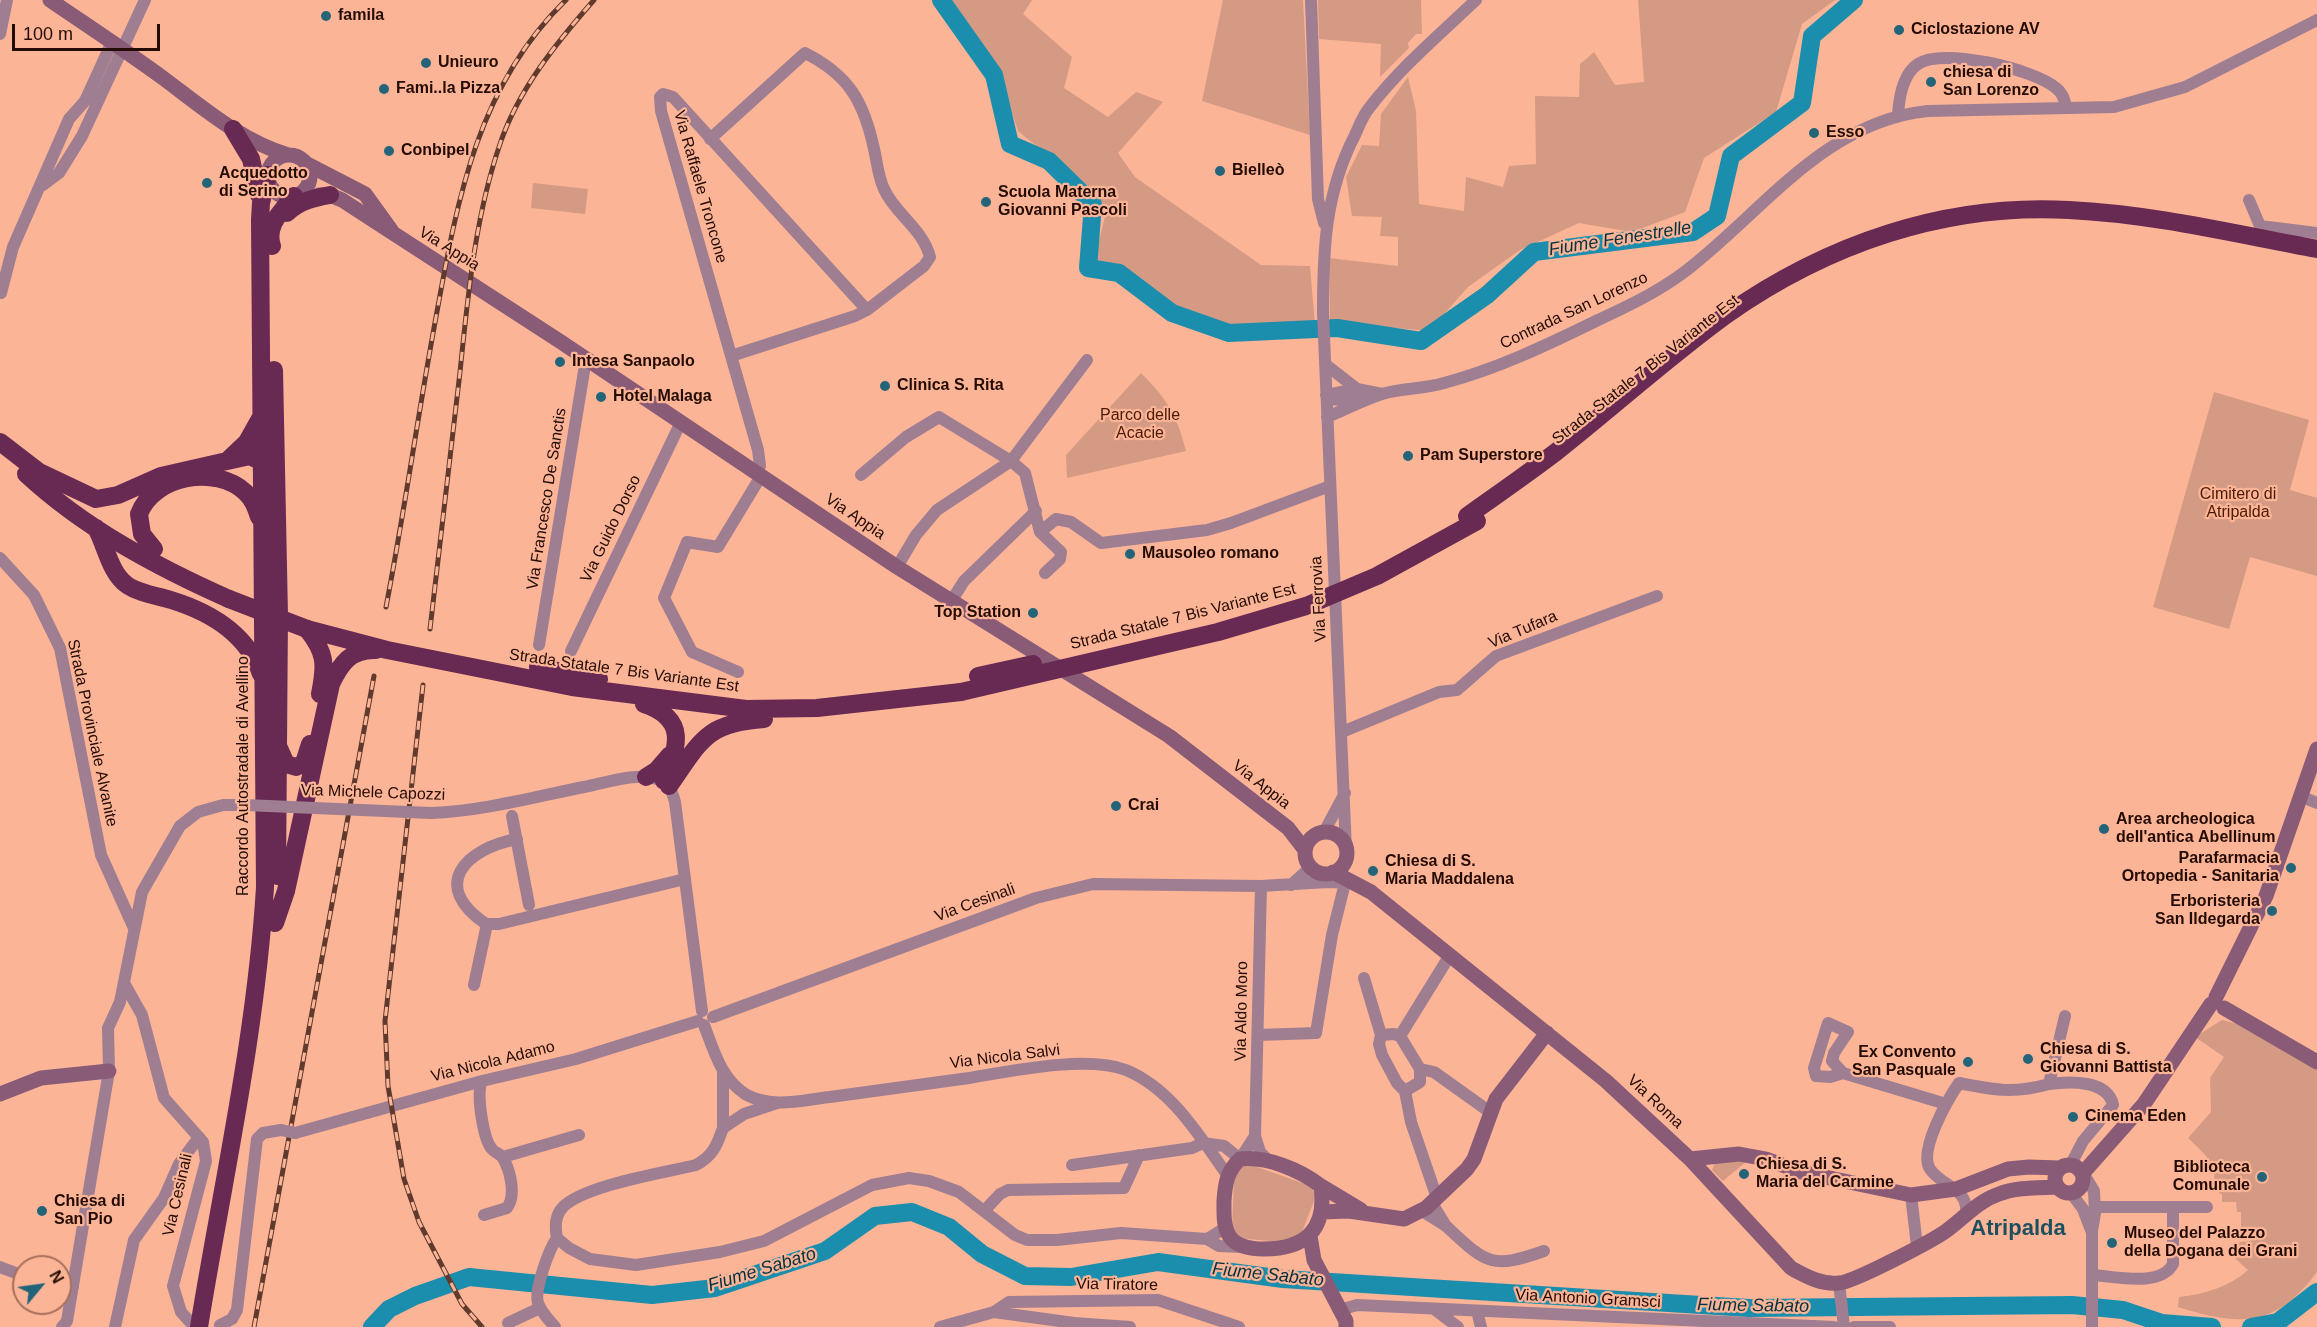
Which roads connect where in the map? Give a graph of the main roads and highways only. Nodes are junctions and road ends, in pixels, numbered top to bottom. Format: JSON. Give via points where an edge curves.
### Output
{"nodes":[{"id":1,"x":233,"y":129,"type":"road end"},
{"id":2,"x":268,"y":174,"type":"road end"},
{"id":3,"x":330,"y":195,"type":"road end"},
{"id":4,"x":296,"y":196,"type":"road end"},
{"id":5,"x":260,"y":211,"type":"junction"},
{"id":6,"x":272,"y":248,"type":"junction"},
{"id":7,"x":2317,"y":249,"type":"edge"},
{"id":8,"x":2317,"y":260,"type":"edge"},
{"id":9,"x":262,"y":416,"type":"junction"},
{"id":10,"x":0,"y":442,"type":"edge"},
{"id":11,"x":0,"y":451,"type":"edge"},
{"id":12,"x":261,"y":460,"type":"junction"},
{"id":13,"x":227,"y":461,"type":"junction"},
{"id":14,"x":36,"y":476,"type":"junction"},
{"id":15,"x":1472,"y":518,"type":"junction"},
{"id":16,"x":263,"y":526,"type":"junction"},
{"id":17,"x":96,"y":528,"type":"junction"},
{"id":18,"x":146,"y":551,"type":"junction"},
{"id":19,"x":279,"y":577,"type":"junction"},
{"id":20,"x":139,"y":589,"type":"junction"},
{"id":21,"x":263,"y":607,"type":"junction"},
{"id":22,"x":308,"y":623,"type":"junction"},
{"id":23,"x":228,"y":627,"type":"junction"},
{"id":24,"x":387,"y":650,"type":"junction"},
{"id":25,"x":960,"y":686,"type":"junction"},
{"id":26,"x":264,"y":687,"type":"junction"},
{"id":27,"x":612,"y":693,"type":"junction"},
{"id":28,"x":817,"y":708,"type":"junction"},
{"id":29,"x":278,"y":744,"type":"junction"},
{"id":30,"x":275,"y":923,"type":"junction"},
{"id":31,"x":195,"y":1325,"type":"edge"},
{"id":32,"x":215,"y":1326,"type":"edge"}],
"edges":[{"from":1,"to":5,"type":"highway","via":[[251,159]]},
{"from":2,"to":5,"type":"highway"},
{"from":3,"to":6,"type":"highway","via":[[311,199],[288,212]]},
{"from":4,"to":6,"type":"highway","via":[[273,222]]},
{"from":5,"to":9,"type":"highway","name":"Raccordo Autostradale di Avellino"},
{"from":6,"to":19,"type":"highway","name":"Raccordo Autostradale di Avellino"},
{"from":7,"to":15,"type":"highway","name":"Strada Statale 7 Bis Variante Est","via":[[2168,221],[2067,209],[1977,212],[1887,233],[1817,261],[1727,315]]},
{"from":8,"to":15,"type":"highway","name":"Strada Statale 7 Bis Variante Est","via":[[2155,229],[2066,220],[2015,220],[1919,235],[1833,265],[1756,309],[1545,474]]},
{"from":9,"to":12,"type":"highway","name":"Raccordo Autostradale di Avellino"},
{"from":9,"to":13,"type":"highway","via":[[247,442]]},
{"from":10,"to":14,"type":"highway"},
{"from":11,"to":14,"type":"highway"},
{"from":12,"to":13,"type":"highway","via":[[250,456]]},
{"from":12,"to":16,"type":"highway","name":"Raccordo Autostradale di Avellino"},
{"from":12,"to":19,"type":"highway","via":[[272,469],[274,557]]},
{"from":13,"to":14,"type":"highway","via":[[161,476],[102,499],[91,499]]},
{"from":14,"to":17,"type":"highway","name":"Strada Statale 7 Bis Variante Est"},
{"from":14,"to":18,"type":"highway","name":"Strada Statale 7 Bis Variante Est","via":[[103,518]]},
{"from":15,"to":25,"type":"highway","name":"Strada Statale 7 Bis Variante Est","bridge":true,"via":[[1380,563],[1274,604]]},
{"from":16,"to":18,"type":"highway","via":[[254,503],[237,486],[220,480],[186,478],[157,490],[141,508],[139,526]]},
{"from":16,"to":21,"type":"highway","name":"Raccordo Autostradale di Avellino"},
{"from":17,"to":18,"type":"highway","name":"Strada Statale 7 Bis Variante Est"},
{"from":17,"to":20,"type":"highway","via":[[116,571],[128,585]]},
{"from":18,"to":20,"type":"highway","via":[[129,555],[123,563],[126,575]]},
{"from":18,"to":22,"type":"highway","name":"Strada Statale 7 Bis Variante Est","via":[[231,594]]},
{"from":19,"to":29,"type":"highway","name":"Raccordo Autostradale di Avellino"},
{"from":20,"to":23,"type":"highway"},
{"from":21,"to":23,"type":"highway","via":[[247,627]]},
{"from":21,"to":26,"type":"highway","name":"Raccordo Autostradale di Avellino"},
{"from":22,"to":24,"type":"highway","name":"Strada Statale 7 Bis Variante Est"},
{"from":22,"to":25,"type":"highway","name":"Strada Statale 7 Bis Variante Est","via":[[581,676],[695,693],[782,698]]},
{"from":22,"to":29,"type":"highway","via":[[320,645],[324,674],[304,764],[289,766]]},
{"from":23,"to":26,"type":"highway","via":[[253,655]]},
{"from":24,"to":27,"type":"highway","name":"Strada Statale 7 Bis Variante Est"},
{"from":24,"to":30,"type":"highway","via":[[351,655],[340,665],[331,684],[286,891]]},
{"from":25,"to":28,"type":"highway","name":"Strada Statale 7 Bis Variante Est"},
{"from":26,"to":31,"type":"highway","name":"Raccordo Autostradale di Avellino","via":[[266,839],[260,957],[246,1058]]},
{"from":27,"to":28,"type":"highway","name":"Strada Statale 7 Bis Variante Est","via":[[746,709]]},
{"from":27,"to":28,"type":"highway","via":[[666,712],[675,728],[674,748],[659,782],[718,727],[735,721],[785,718]]},
{"from":29,"to":30,"type":"highway","name":"Raccordo Autostradale di Avellino"},
{"from":30,"to":32,"type":"highway","name":"Raccordo Autostradale di Avellino","via":[[262,1036]]}]}
